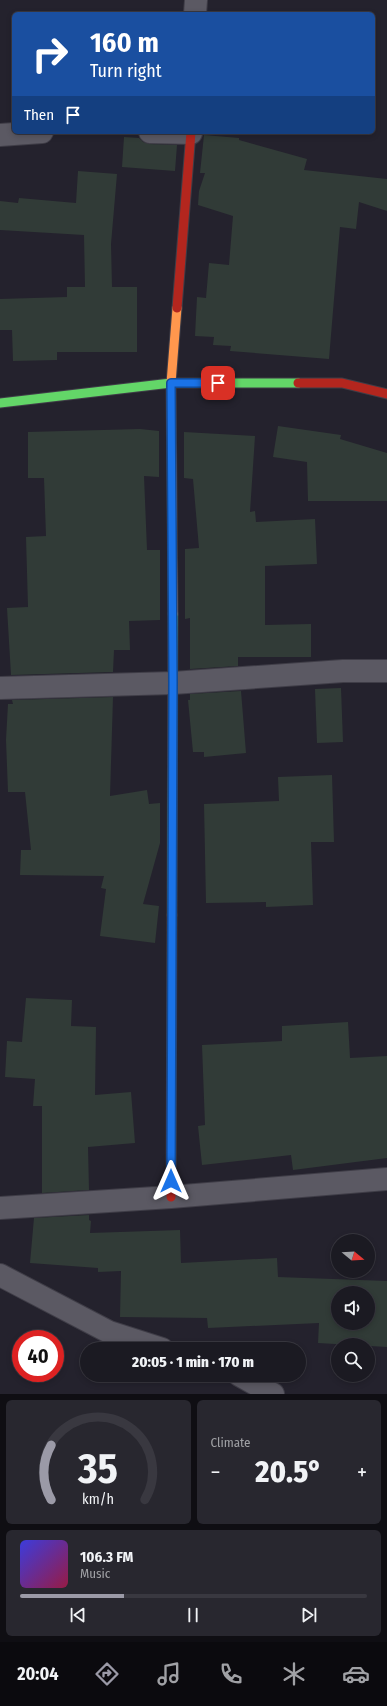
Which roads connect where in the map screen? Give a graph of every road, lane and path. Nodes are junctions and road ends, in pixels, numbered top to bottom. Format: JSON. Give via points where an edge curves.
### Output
{"nodes":[{"id":1,"x":196,"y":0,"type":"edge"},
{"id":2,"x":195,"y":12,"type":"edge"},
{"id":3,"x":14,"y":134,"type":"edge"},
{"id":4,"x":191,"y":134,"type":"edge"},
{"id":5,"x":0,"y":135,"type":"edge"},
{"id":6,"x":171,"y":383,"type":"junction"},
{"id":7,"x":387,"y":394,"type":"edge"},
{"id":8,"x":0,"y":403,"type":"edge"},
{"id":9,"x":387,"y":671,"type":"edge"},
{"id":10,"x":173,"y":682,"type":"junction"},
{"id":11,"x":0,"y":688,"type":"edge"},
{"id":12,"x":387,"y":1179,"type":"edge"},
{"id":13,"x":171,"y":1197,"type":"junction"},
{"id":14,"x":0,"y":1208,"type":"edge"},
{"id":15,"x":0,"y":1275,"type":"edge"},
{"id":16,"x":140,"y":1342,"type":"edge"},
{"id":17,"x":252,"y":1382,"type":"edge"},
{"id":18,"x":273,"y":1394,"type":"edge"}],
"edges":[{"from":1,"to":2,"type":"street"},
{"from":3,"to":5,"type":"street"},
{"from":4,"to":6,"type":"street"},
{"from":6,"to":7,"type":"street","via":[[342,383]]},
{"from":6,"to":8,"type":"street"},
{"from":6,"to":10,"type":"street"},
{"from":9,"to":10,"type":"street","via":[[343,671]]},
{"from":10,"to":11,"type":"street"},
{"from":10,"to":13,"type":"street"},
{"from":12,"to":13,"type":"street"},
{"from":13,"to":14,"type":"street"},
{"from":15,"to":16,"type":"street","via":[[109,1332]]},
{"from":17,"to":18,"type":"street"}]}
